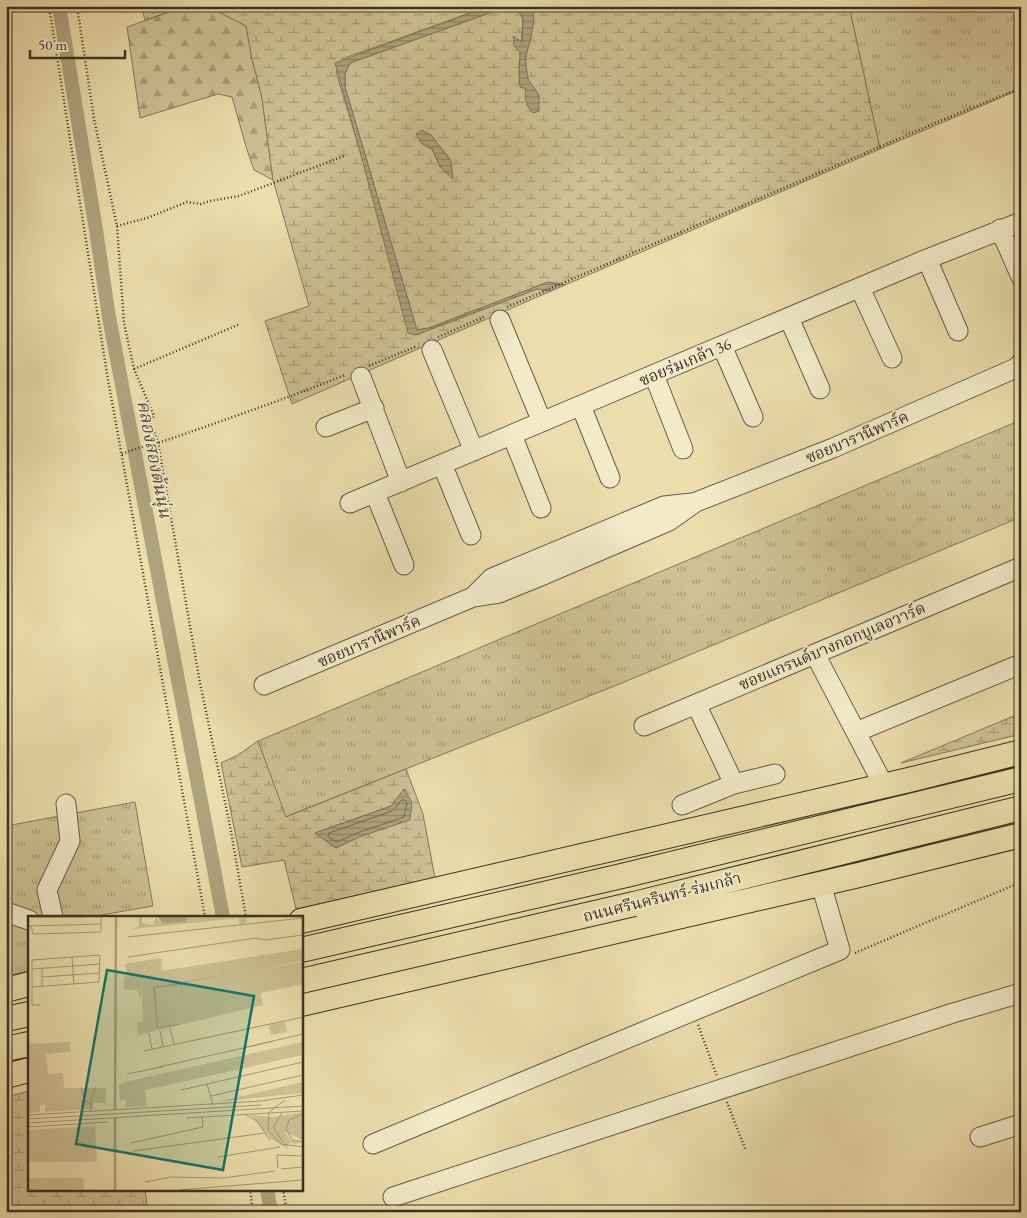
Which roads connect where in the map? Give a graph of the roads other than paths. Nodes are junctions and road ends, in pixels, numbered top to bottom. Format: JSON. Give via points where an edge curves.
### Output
{"nodes":[{"id":1,"x":1021,"y":222,"type":"edge"},
{"id":2,"x":1000,"y":229,"type":"junction"},
{"id":3,"x":927,"y":259,"type":"junction"},
{"id":4,"x":1021,"y":276,"type":"edge"},
{"id":5,"x":860,"y":288,"type":"junction"},
{"id":6,"x":498,"y":314,"type":"road end"},
{"id":7,"x":789,"y":318,"type":"junction"},
{"id":8,"x":958,"y":331,"type":"dead end"},
{"id":9,"x":429,"y":344,"type":"road end"},
{"id":10,"x":722,"y":346,"type":"junction"},
{"id":11,"x":892,"y":358,"type":"dead end"},
{"id":12,"x":1019,"y":366,"type":"edge"},
{"id":13,"x":357,"y":373,"type":"road end"},
{"id":14,"x":654,"y":375,"type":"junction"},
{"id":15,"x":820,"y":389,"type":"dead end"},
{"id":16,"x":581,"y":406,"type":"junction"},
{"id":17,"x":374,"y":408,"type":"junction"},
{"id":18,"x":753,"y":417,"type":"dead end"},
{"id":19,"x":542,"y":422,"type":"junction"},
{"id":20,"x":326,"y":427,"type":"dead end"},
{"id":21,"x":512,"y":435,"type":"junction"},
{"id":22,"x":683,"y":450,"type":"dead end"},
{"id":23,"x":474,"y":451,"type":"junction"},
{"id":24,"x":442,"y":464,"type":"junction"},
{"id":25,"x":610,"y":478,"type":"dead end"},
{"id":26,"x":401,"y":482,"type":"junction"},
{"id":27,"x":375,"y":493,"type":"junction"},
{"id":28,"x":350,"y":504,"type":"dead end"},
{"id":29,"x":541,"y":508,"type":"dead end"},
{"id":30,"x":471,"y":535,"type":"dead end"},
{"id":31,"x":404,"y":565,"type":"dead end"},
{"id":32,"x":1021,"y":567,"type":"edge"},
{"id":33,"x":815,"y":654,"type":"junction"},
{"id":34,"x":1021,"y":664,"type":"edge"},
{"id":35,"x":264,"y":685,"type":"dead end"},
{"id":36,"x":696,"y":704,"type":"junction"},
{"id":37,"x":644,"y":726,"type":"dead end"},
{"id":38,"x":856,"y":732,"type":"junction"},
{"id":39,"x":1021,"y":752,"type":"edge"},
{"id":40,"x":1021,"y":769,"type":"edge"},
{"id":41,"x":775,"y":774,"type":"dead end"},
{"id":42,"x":913,"y":779,"type":"junction"},
{"id":43,"x":1021,"y":779,"type":"edge"},
{"id":44,"x":734,"y":784,"type":"junction"},
{"id":45,"x":884,"y":786,"type":"junction"},
{"id":46,"x":66,"y":804,"type":"dead end"},
{"id":47,"x":682,"y":805,"type":"dead end"},
{"id":48,"x":1021,"y":808,"type":"edge"},
{"id":49,"x":1021,"y":813,"type":"edge"},
{"id":50,"x":1015,"y":837,"type":"edge"},
{"id":51,"x":859,"y":875,"type":"junction"},
{"id":52,"x":821,"y":884,"type":"junction"},
{"id":53,"x":366,"y":907,"type":"junction"},
{"id":54,"x":6,"y":912,"type":"edge"},
{"id":55,"x":53,"y":916,"type":"edge"},
{"id":56,"x":28,"y":920,"type":"edge"},
{"id":57,"x":309,"y":920,"type":"edge"},
{"id":58,"x":302,"y":950,"type":"edge"},
{"id":59,"x":302,"y":981,"type":"edge"},
{"id":60,"x":28,"y":984,"type":"edge"},
{"id":61,"x":388,"y":984,"type":"junction"},
{"id":62,"x":6,"y":990,"type":"edge"},
{"id":63,"x":1021,"y":993,"type":"edge"},
{"id":64,"x":302,"y":1004,"type":"edge"},
{"id":65,"x":28,"y":1014,"type":"edge"},
{"id":66,"x":6,"y":1019,"type":"edge"},
{"id":67,"x":28,"y":1044,"type":"edge"},
{"id":68,"x":6,"y":1049,"type":"edge"},
{"id":69,"x":28,"y":1070,"type":"edge"},
{"id":70,"x":6,"y":1076,"type":"edge"},
{"id":71,"x":1021,"y":1124,"type":"edge"},
{"id":72,"x":980,"y":1137,"type":"dead end"},
{"id":73,"x":373,"y":1144,"type":"dead end"},
{"id":74,"x":393,"y":1197,"type":"dead end"}],
"edges":[{"from":1,"to":2,"type":"street","name":"ซอยร่มเกล้า 36"},
{"from":2,"to":3,"type":"street","name":"ซอยร่มเกล้า 36"},
{"from":2,"to":4,"type":"street"},
{"from":3,"to":5,"type":"street","name":"ซอยร่มเกล้า 36"},
{"from":3,"to":8,"type":"street"},
{"from":5,"to":7,"type":"street","name":"ซอยร่มเกล้า 36"},
{"from":5,"to":11,"type":"street"},
{"from":6,"to":19,"type":"street"},
{"from":7,"to":10,"type":"street","name":"ซอยร่มเกล้า 36"},
{"from":7,"to":15,"type":"street"},
{"from":9,"to":23,"type":"street"},
{"from":10,"to":14,"type":"street","name":"ซอยร่มเกล้า 36"},
{"from":10,"to":18,"type":"street"},
{"from":12,"to":35,"type":"street","name":"ซอยบารานีพาร์ค","via":[[834,448],[696,502],[664,506],[492,578],[473,597]]},
{"from":13,"to":17,"type":"street"},
{"from":14,"to":16,"type":"street","name":"ซอยร่มเกล้า 36"},
{"from":14,"to":22,"type":"street"},
{"from":16,"to":19,"type":"street","name":"ซอยร่มเกล้า 36"},
{"from":16,"to":25,"type":"street"},
{"from":17,"to":20,"type":"street"},
{"from":17,"to":26,"type":"street"},
{"from":19,"to":21,"type":"street","name":"ซอยร่มเกล้า 36"},
{"from":21,"to":23,"type":"street","name":"ซอยร่มเกล้า 36"},
{"from":21,"to":29,"type":"street"},
{"from":23,"to":24,"type":"street","name":"ซอยร่มเกล้า 36"},
{"from":24,"to":26,"type":"street","name":"ซอยร่มเกล้า 36"},
{"from":24,"to":30,"type":"street"},
{"from":26,"to":27,"type":"street","name":"ซอยร่มเกล้า 36"},
{"from":27,"to":28,"type":"street","name":"ซอยร่มเกล้า 36"},
{"from":27,"to":31,"type":"street"},
{"from":32,"to":33,"type":"street","name":"ซอยแกรนด์บางกอกบูเลอวาร์ด"},
{"from":33,"to":36,"type":"street","name":"ซอยแกรนด์บางกอกบูเลอวาร์ด"},
{"from":33,"to":38,"type":"street"},
{"from":34,"to":38,"type":"street"},
{"from":36,"to":37,"type":"street","name":"ซอยแกรนด์บางกอกบูเลอวาร์ด"},
{"from":36,"to":44,"type":"street"},
{"from":38,"to":45,"type":"street"},
{"from":39,"to":42,"type":"main road"},
{"from":40,"to":42,"type":"main road"},
{"from":41,"to":44,"type":"street"},
{"from":42,"to":45,"type":"main road"},
{"from":43,"to":58,"type":"main road","name":"ถนนศรีนครินทร์-ร่มเกล้า","bridge":true},
{"from":44,"to":47,"type":"street"},
{"from":45,"to":53,"type":"main road"},
{"from":46,"to":55,"type":"street","via":[[70,841],[47,890]]},
{"from":48,"to":59,"type":"main road","name":"ถนนศรีนครินทร์-ร่มเกล้า","bridge":true,"via":[[634,904]]},
{"from":49,"to":51,"type":"main road"},
{"from":50,"to":51,"type":"main road","name":"ถนนศรีนครินทร์-ร่มเกล้า"},
{"from":51,"to":52,"type":"main road","name":"ถนนศรีนครินทร์-ร่มเกล้า"},
{"from":52,"to":61,"type":"main road","name":"ถนนศรีนครินทร์-ร่มเกล้า"},
{"from":52,"to":73,"type":"street","via":[[840,950]]},
{"from":53,"to":57,"type":"main road"},
{"from":53,"to":61,"type":"main road","via":[[352,918],[346,928],[346,949],[356,971],[367,979]]},
{"from":54,"to":56,"type":"street"},
{"from":60,"to":62,"type":"main road"},
{"from":61,"to":64,"type":"main road","name":"ถนนศรีนครินทร์-ร่มเกล้า"},
{"from":63,"to":74,"type":"street"},
{"from":65,"to":66,"type":"main road"},
{"from":67,"to":68,"type":"main road"},
{"from":69,"to":70,"type":"main road"},
{"from":71,"to":72,"type":"street"}]}
